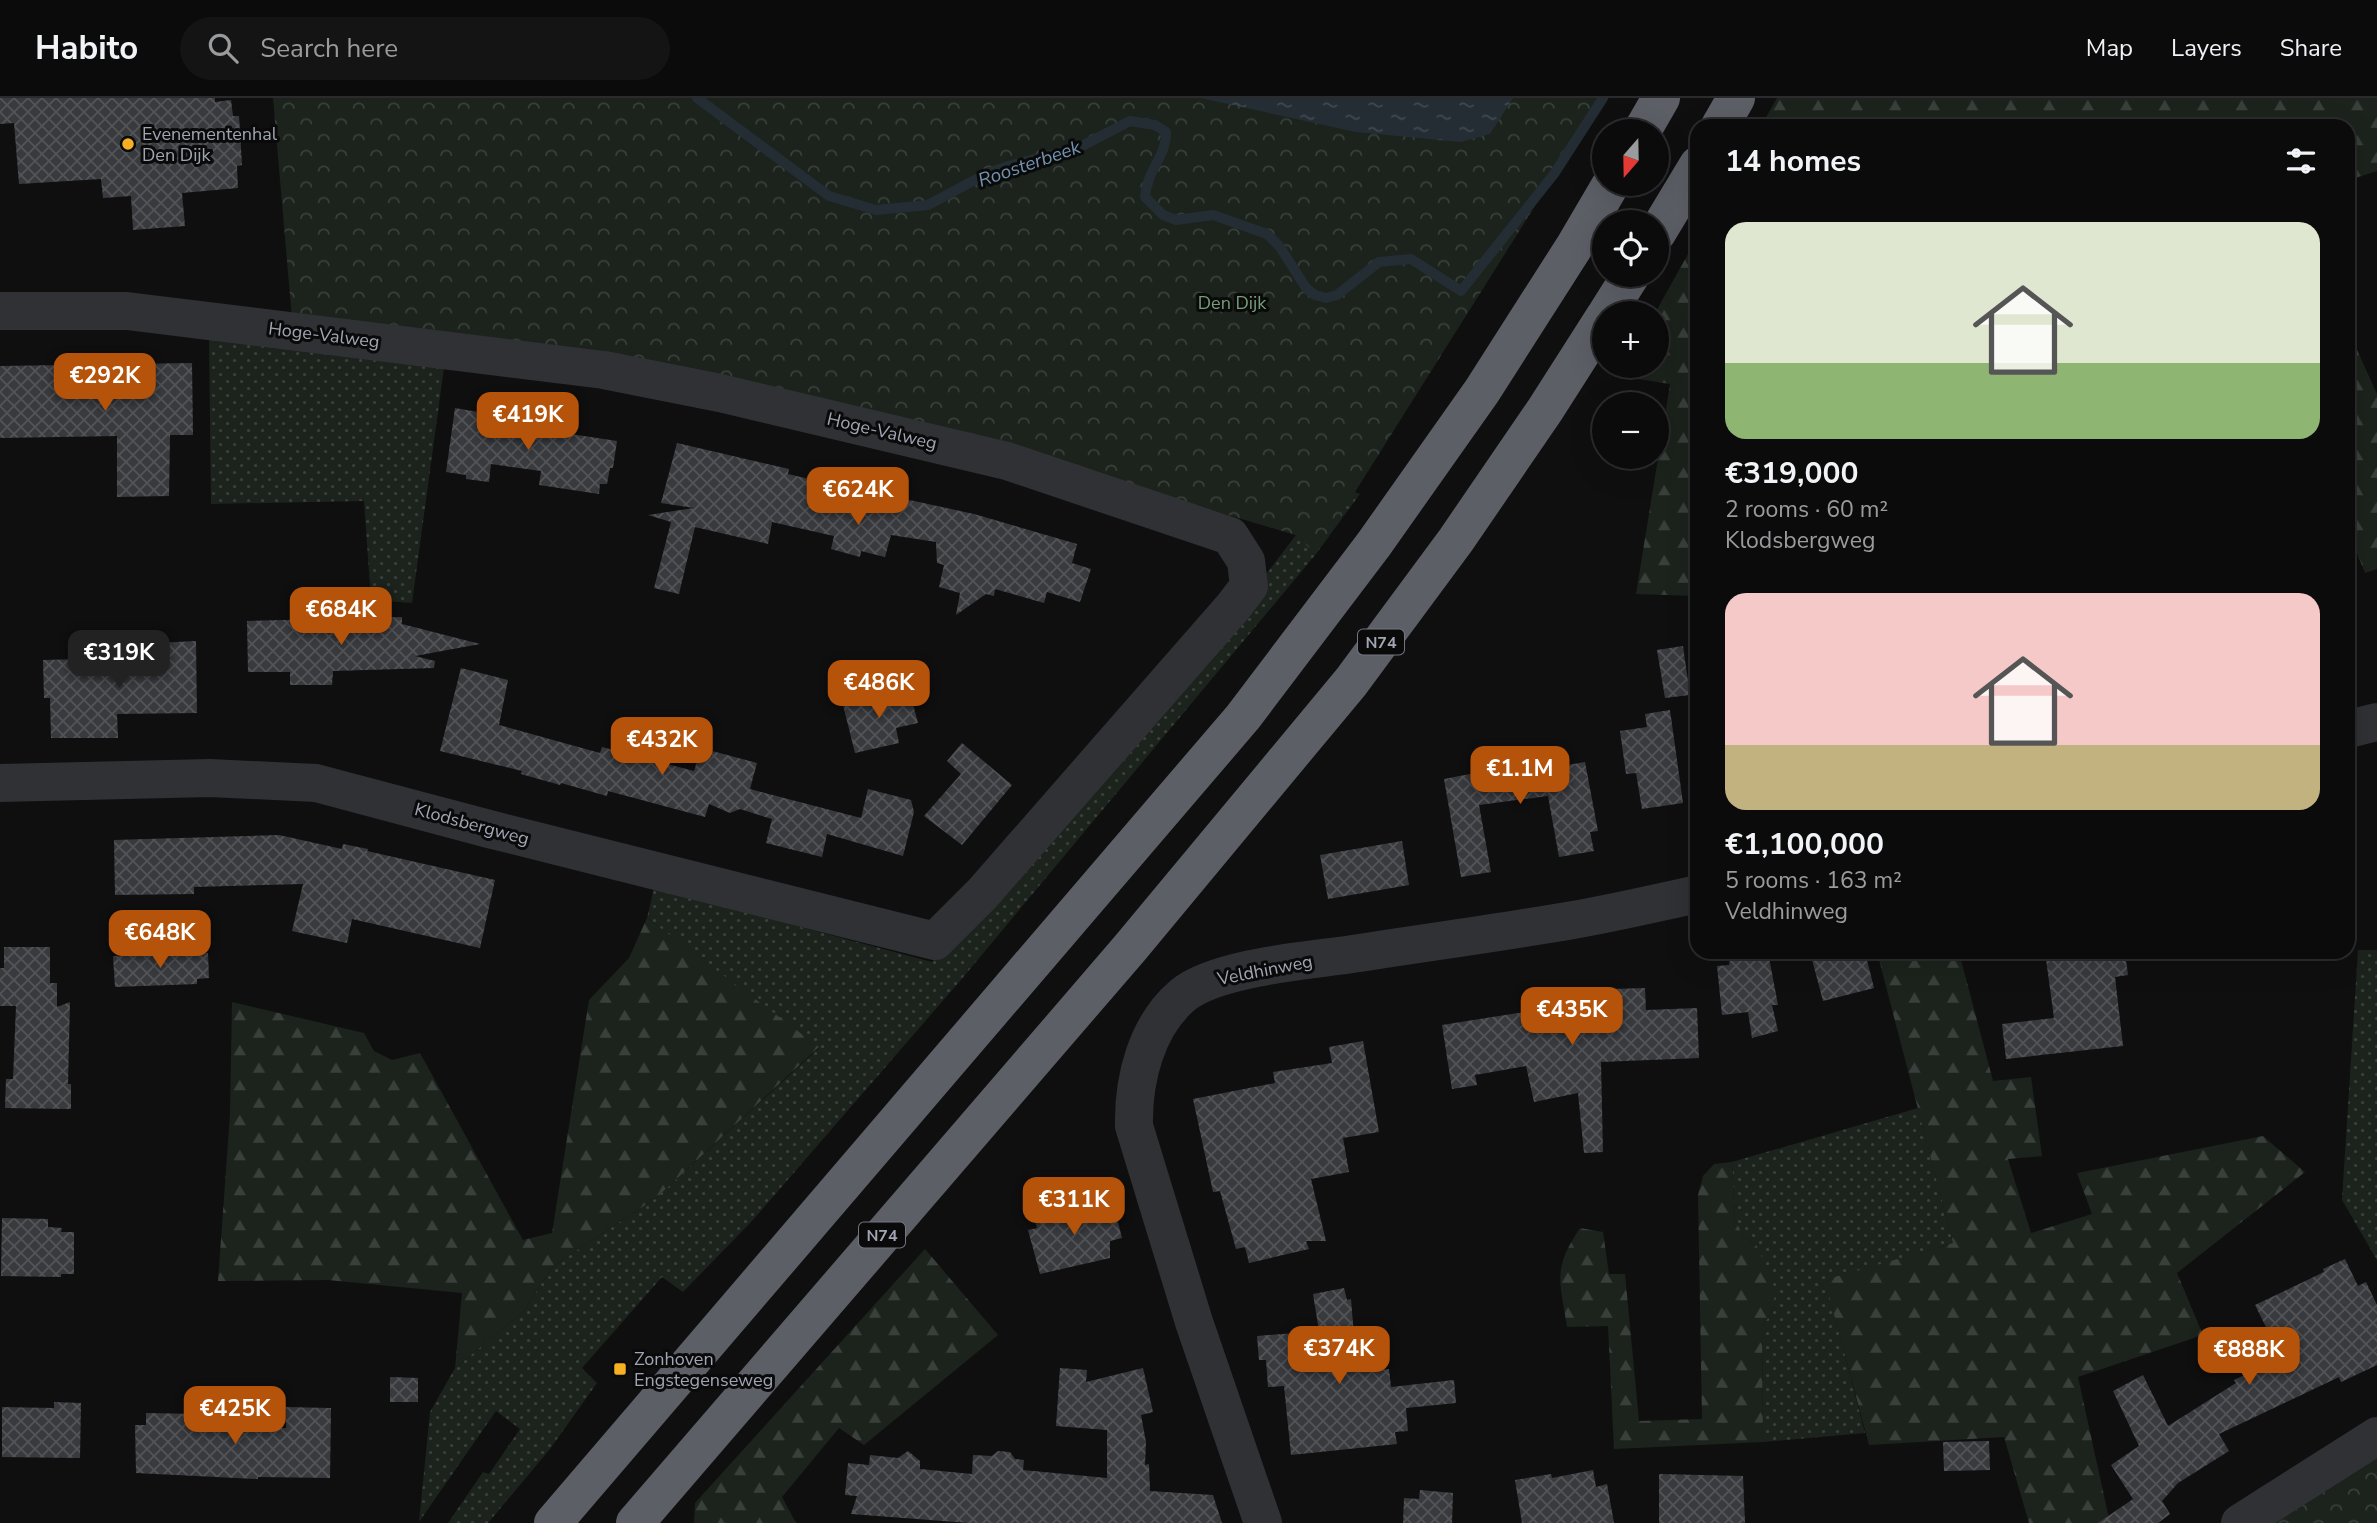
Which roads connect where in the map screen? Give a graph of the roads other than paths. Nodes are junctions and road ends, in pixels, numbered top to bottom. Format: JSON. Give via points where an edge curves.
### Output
{"nodes":[{"id":1,"x":1661,"y":98,"type":"edge"},
{"id":2,"x":1735,"y":98,"type":"edge"},
{"id":3,"x":1649,"y":119,"type":"edge"},
{"id":4,"x":1724,"y":119,"type":"edge"},
{"id":5,"x":1690,"y":178,"type":"edge"},
{"id":6,"x":1604,"y":196,"type":"edge"},
{"id":7,"x":1669,"y":213,"type":"edge"},
{"id":8,"x":0,"y":311,"type":"edge"},
{"id":9,"x":1592,"y":337,"type":"edge"},
{"id":10,"x":2377,"y":722,"type":"edge"},
{"id":11,"x":2355,"y":727,"type":"edge"},
{"id":12,"x":0,"y":783,"type":"edge"},
{"id":13,"x":1690,"y":896,"type":"edge"},
{"id":14,"x":935,"y":941,"type":"joint"},
{"id":15,"x":2377,"y":1436,"type":"edge"},
{"id":16,"x":553,"y":1523,"type":"edge"},
{"id":17,"x":635,"y":1523,"type":"edge"},
{"id":18,"x":1263,"y":1523,"type":"edge"},
{"id":19,"x":2240,"y":1523,"type":"edge"}],
"edges":[{"from":1,"to":3,"type":"highway"},
{"from":2,"to":4,"type":"highway"},
{"from":5,"to":7,"type":"highway"},
{"from":6,"to":16,"type":"highway","via":[[1482,391],[1243,717]]},
{"from":8,"to":14,"type":"street","name":"Hoge-Valweg","via":[[127,311],[604,370],[1007,461],[1230,536],[1246,561],[1249,586],[983,893]]},
{"from":9,"to":17,"type":"highway","number":"N74","via":[[1463,530],[1351,682],[1130,948]]},
{"from":10,"to":11,"type":"street"},
{"from":12,"to":14,"type":"street","name":"Klodsbergweg","via":[[210,778],[316,783]]},
{"from":13,"to":18,"type":"street","name":"Veldhinweg","via":[[1575,920],[1217,977],[1183,995],[1158,1023],[1134,1099],[1134,1126],[1194,1322]]},
{"from":15,"to":19,"type":"street"}]}
